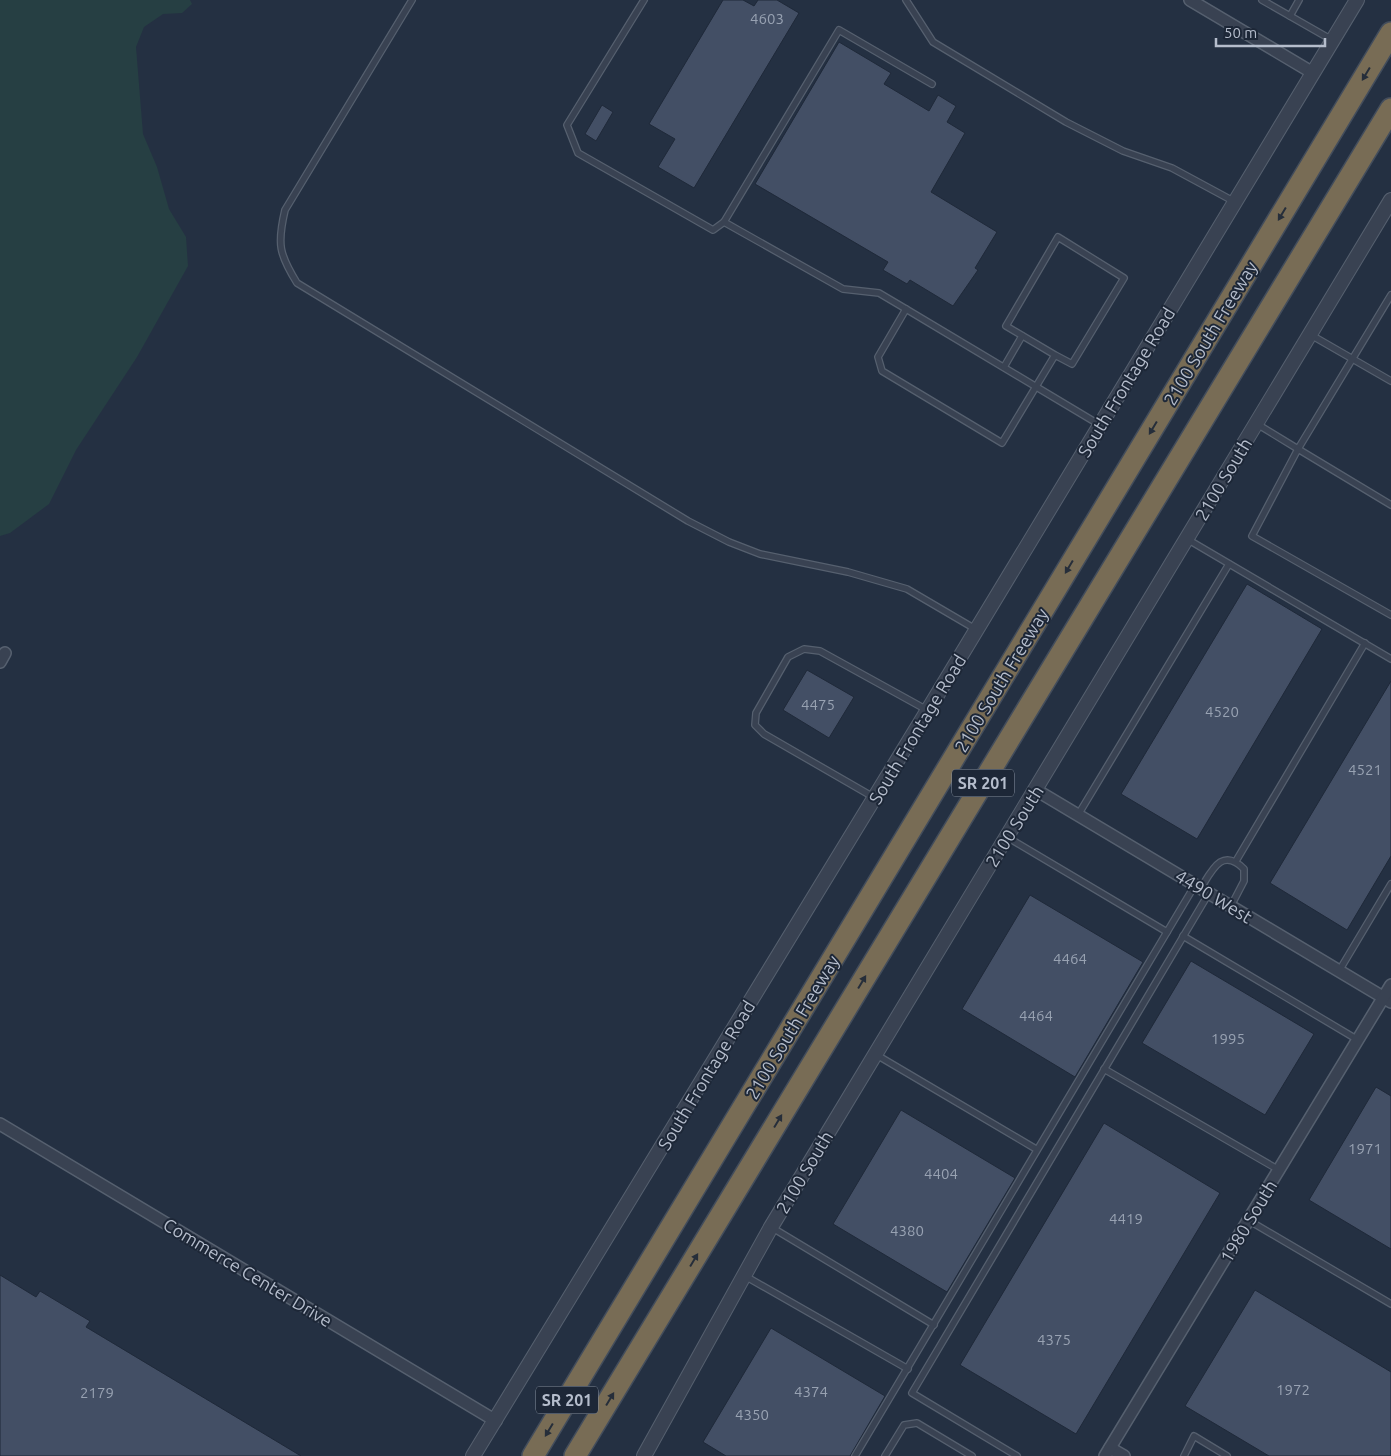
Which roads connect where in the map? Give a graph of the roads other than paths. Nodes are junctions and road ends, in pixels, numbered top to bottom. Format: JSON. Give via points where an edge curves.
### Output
{"nodes":[{"id":1,"x":412,"y":0,"type":"edge"},
{"id":2,"x":644,"y":0,"type":"edge"},
{"id":3,"x":906,"y":0,"type":"edge"},
{"id":4,"x":1190,"y":0,"type":"edge"},
{"id":5,"x":1262,"y":0,"type":"edge"},
{"id":6,"x":1299,"y":0,"type":"edge"},
{"id":7,"x":1357,"y":0,"type":"edge"},
{"id":8,"x":1290,"y":16,"type":"junction"},
{"id":9,"x":1391,"y":33,"type":"edge"},
{"id":10,"x":1333,"y":40,"type":"junction"},
{"id":11,"x":1313,"y":73,"type":"junction"},
{"id":12,"x":932,"y":84,"type":"dead end"},
{"id":13,"x":1391,"y":110,"type":"edge"},
{"id":14,"x":1391,"y":200,"type":"edge"},
{"id":15,"x":1235,"y":202,"type":"junction"},
{"id":16,"x":724,"y":222,"type":"junction"},
{"id":17,"x":1391,"y":296,"type":"edge"},
{"id":18,"x":906,"y":309,"type":"junction"},
{"id":19,"x":1310,"y":334,"type":"junction"},
{"id":20,"x":1022,"y":336,"type":"junction"},
{"id":21,"x":1055,"y":355,"type":"junction"},
{"id":22,"x":1351,"y":359,"type":"junction"},
{"id":23,"x":1004,"y":367,"type":"junction"},
{"id":24,"x":1391,"y":381,"type":"edge"},
{"id":25,"x":1037,"y":386,"type":"junction"},
{"id":26,"x":1257,"y":424,"type":"junction"},
{"id":27,"x":1100,"y":425,"type":"junction"},
{"id":28,"x":1298,"y":448,"type":"junction"},
{"id":29,"x":1391,"y":505,"type":"edge"},
{"id":30,"x":1187,"y":539,"type":"junction"},
{"id":31,"x":1229,"y":564,"type":"junction"},
{"id":32,"x":1391,"y":615,"type":"edge"},
{"id":33,"x":977,"y":630,"type":"junction"},
{"id":34,"x":1365,"y":644,"type":"junction"},
{"id":35,"x":1391,"y":659,"type":"edge"},
{"id":36,"x":928,"y":710,"type":"junction"},
{"id":37,"x":1036,"y":790,"type":"junction"},
{"id":38,"x":875,"y":798,"type":"junction"},
{"id":39,"x":1078,"y":815,"type":"junction"},
{"id":40,"x":1007,"y":837,"type":"junction"},
{"id":41,"x":1236,"y":861,"type":"junction"},
{"id":42,"x":1391,"y":884,"type":"edge"},
{"id":43,"x":1202,"y":889,"type":"junction"},
{"id":44,"x":1231,"y":906,"type":"junction"},
{"id":45,"x":1167,"y":932,"type":"junction"},
{"id":46,"x":1183,"y":936,"type":"junction"},
{"id":47,"x":1339,"y":971,"type":"junction"},
{"id":48,"x":1391,"y":985,"type":"edge"},
{"id":49,"x":1387,"y":1000,"type":"edge"},
{"id":50,"x":1358,"y":1040,"type":"junction"},
{"id":51,"x":874,"y":1054,"type":"junction"},
{"id":52,"x":1104,"y":1069,"type":"junction"},
{"id":53,"x":0,"y":1124,"type":"edge"},
{"id":54,"x":1036,"y":1149,"type":"junction"},
{"id":55,"x":1279,"y":1170,"type":"junction"},
{"id":56,"x":1248,"y":1220,"type":"junction"},
{"id":57,"x":771,"y":1227,"type":"junction"},
{"id":58,"x":744,"y":1275,"type":"junction"},
{"id":59,"x":1391,"y":1304,"type":"edge"},
{"id":60,"x":934,"y":1325,"type":"junction"},
{"id":61,"x":908,"y":1369,"type":"junction"},
{"id":62,"x":496,"y":1421,"type":"junction"},
{"id":63,"x":1107,"y":1452,"type":"edge"},
{"id":64,"x":473,"y":1456,"type":"edge"},
{"id":65,"x":533,"y":1456,"type":"edge"},
{"id":66,"x":575,"y":1456,"type":"edge"},
{"id":67,"x":644,"y":1456,"type":"edge"},
{"id":68,"x":855,"y":1456,"type":"edge"},
{"id":69,"x":886,"y":1456,"type":"edge"},
{"id":70,"x":972,"y":1456,"type":"edge"},
{"id":71,"x":1017,"y":1456,"type":"edge"},
{"id":72,"x":1124,"y":1456,"type":"edge"},
{"id":73,"x":1184,"y":1456,"type":"edge"},
{"id":74,"x":1227,"y":1456,"type":"edge"}],
"edges":[{"from":1,"to":33,"type":"lane","via":[[285,210],[279,235],[283,260],[297,283],[688,521],[729,542],[760,554],[894,584]]},
{"from":2,"to":16,"type":"lane","via":[[567,125],[578,153],[713,230]]},
{"from":3,"to":15,"type":"lane","via":[[933,42],[1066,122],[1123,151],[1172,168]]},
{"from":4,"to":11,"type":"street"},
{"from":5,"to":8,"type":"lane"},
{"from":6,"to":8,"type":"lane"},
{"from":7,"to":10,"type":"street","name":"South Frontage Road"},
{"from":8,"to":10,"type":"lane"},
{"from":9,"to":65,"type":"highway","name":"2100 South Freeway","number":"SR 201","one_way":true},
{"from":10,"to":11,"type":"street","name":"South Frontage Road"},
{"from":11,"to":15,"type":"street","name":"South Frontage Road"},
{"from":12,"to":16,"type":"lane","via":[[839,30]]},
{"from":66,"to":13,"type":"highway","name":"2100 South Freeway","number":"SR 201","one_way":true},
{"from":14,"to":19,"type":"street","name":"2100 South"},
{"from":15,"to":27,"type":"street","name":"South Frontage Road"},
{"from":16,"to":18,"type":"lane","via":[[843,289],[879,293]]},
{"from":17,"to":22,"type":"lane"},
{"from":18,"to":23,"type":"lane"},
{"from":18,"to":25,"type":"lane","via":[[878,357],[882,371],[1002,443]]},
{"from":19,"to":22,"type":"lane"},
{"from":19,"to":26,"type":"street","name":"2100 South"},
{"from":20,"to":21,"type":"lane"},
{"from":20,"to":21,"type":"lane","via":[[1006,326],[1058,237],[1124,278],[1072,364]]},
{"from":20,"to":23,"type":"lane"},
{"from":21,"to":25,"type":"lane"},
{"from":22,"to":24,"type":"lane"},
{"from":22,"to":28,"type":"lane"},
{"from":23,"to":25,"type":"lane"},
{"from":25,"to":27,"type":"lane"},
{"from":26,"to":28,"type":"lane"},
{"from":26,"to":30,"type":"street","name":"2100 South"},
{"from":27,"to":33,"type":"street","name":"South Frontage Road"},
{"from":28,"to":29,"type":"lane"},
{"from":28,"to":32,"type":"lane","via":[[1252,536]]},
{"from":30,"to":31,"type":"lane"},
{"from":30,"to":37,"type":"street","name":"2100 South"},
{"from":31,"to":34,"type":"lane"},
{"from":31,"to":39,"type":"lane"},
{"from":33,"to":36,"type":"street","name":"South Frontage Road"},
{"from":34,"to":35,"type":"lane"},
{"from":34,"to":41,"type":"lane"},
{"from":36,"to":38,"type":"street","name":"South Frontage Road"},
{"from":36,"to":38,"type":"lane","via":[[820,650],[804,650],[788,658],[756,713],[756,725],[764,734]]},
{"from":37,"to":39,"type":"street","name":"4490 West"},
{"from":37,"to":40,"type":"street","name":"2100 South"},
{"from":38,"to":62,"type":"street","name":"South Frontage Road"},
{"from":39,"to":43,"type":"street","name":"4490 West"},
{"from":40,"to":45,"type":"lane"},
{"from":40,"to":51,"type":"street","name":"2100 South"},
{"from":41,"to":43,"type":"lane","via":[[1227,859],[1215,866]]},
{"from":41,"to":44,"type":"lane","via":[[1246,875]]},
{"from":42,"to":47,"type":"lane"},
{"from":43,"to":44,"type":"street","name":"4490 West"},
{"from":43,"to":45,"type":"lane"},
{"from":43,"to":46,"type":"lane"},
{"from":44,"to":47,"type":"street","name":"4490 West"},
{"from":45,"to":54,"type":"lane"},
{"from":46,"to":50,"type":"lane"},
{"from":46,"to":52,"type":"lane"},
{"from":47,"to":49,"type":"street","name":"4490 West"},
{"from":48,"to":49,"type":"street","name":"1980 South"},
{"from":49,"to":50,"type":"street","name":"1980 South"},
{"from":50,"to":55,"type":"street","name":"1980 South"},
{"from":51,"to":54,"type":"lane"},
{"from":51,"to":57,"type":"street","name":"2100 South"},
{"from":52,"to":55,"type":"lane"},
{"from":52,"to":71,"type":"lane","via":[[912,1393]]},
{"from":53,"to":62,"type":"street","name":"Commerce Center Drive"},
{"from":54,"to":60,"type":"lane"},
{"from":55,"to":56,"type":"street","name":"1980 South"},
{"from":56,"to":59,"type":"lane"},
{"from":56,"to":63,"type":"street","name":"1980 South"},
{"from":57,"to":58,"type":"street","name":"2100 South"},
{"from":57,"to":60,"type":"lane"},
{"from":58,"to":61,"type":"lane"},
{"from":58,"to":67,"type":"street","name":"2100 South"},
{"from":60,"to":61,"type":"lane"},
{"from":61,"to":68,"type":"lane"},
{"from":62,"to":64,"type":"street","name":"South Frontage Road"},
{"from":63,"to":72,"type":"street"},
{"from":69,"to":70,"type":"lane","via":[[904,1425],[917,1423]]},
{"from":73,"to":74,"type":"lane","via":[[1194,1436]]}]}
